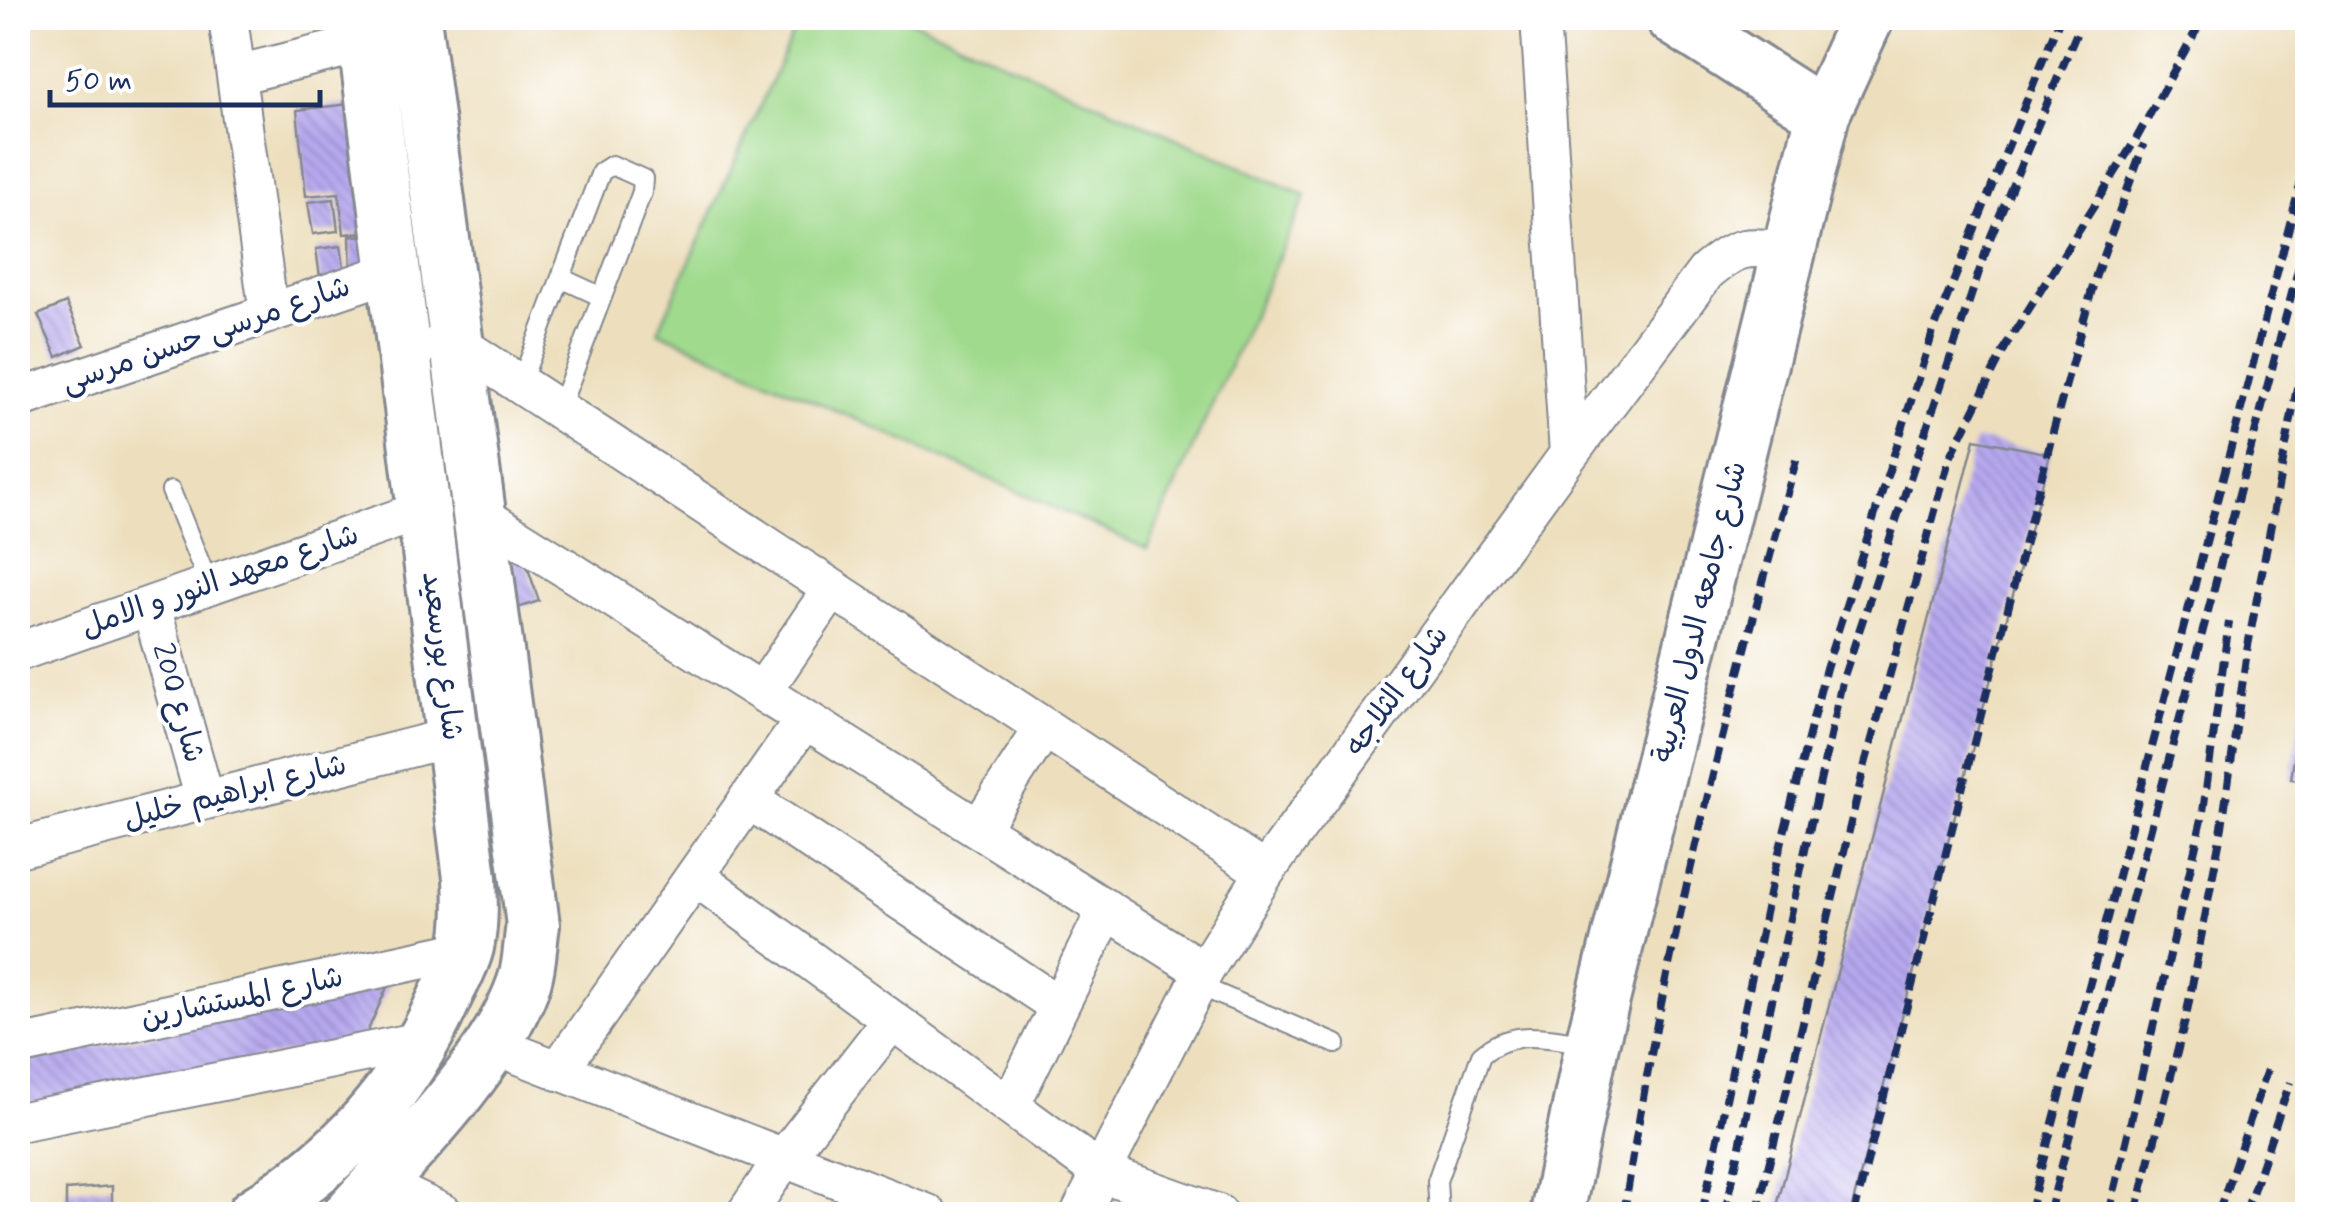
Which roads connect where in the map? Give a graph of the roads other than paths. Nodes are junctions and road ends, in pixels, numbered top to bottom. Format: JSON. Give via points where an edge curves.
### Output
{"nodes":[{"id":1,"x":228,"y":18,"type":"edge"},
{"id":2,"x":414,"y":18,"type":"edge"},
{"id":3,"x":1540,"y":18,"type":"edge"},
{"id":4,"x":1672,"y":18,"type":"edge"},
{"id":5,"x":1867,"y":18,"type":"edge"},
{"id":6,"x":364,"y":30,"type":"edge"},
{"id":7,"x":236,"y":75,"type":"junction"},
{"id":8,"x":1823,"y":114,"type":"junction"},
{"id":9,"x":1789,"y":253,"type":"junction"},
{"id":10,"x":394,"y":271,"type":"junction"},
{"id":11,"x":561,"y":278,"type":"junction"},
{"id":12,"x":602,"y":297,"type":"junction"},
{"id":13,"x":269,"y":314,"type":"junction"},
{"id":14,"x":457,"y":343,"type":"junction"},
{"id":15,"x":403,"y":346,"type":"junction"},
{"id":16,"x":520,"y":385,"type":"junction"},
{"id":17,"x":18,"y":400,"type":"edge"},
{"id":18,"x":560,"y":410,"type":"junction"},
{"id":19,"x":1569,"y":454,"type":"junction"},
{"id":20,"x":171,"y":491,"type":"dead end"},
{"id":21,"x":424,"y":510,"type":"junction"},
{"id":22,"x":480,"y":514,"type":"junction"},
{"id":23,"x":209,"y":585,"type":"junction"},
{"id":24,"x":832,"y":590,"type":"junction"},
{"id":25,"x":151,"y":606,"type":"junction"},
{"id":26,"x":18,"y":652,"type":"edge"},
{"id":27,"x":762,"y":692,"type":"junction"},
{"id":28,"x":805,"y":719,"type":"junction"},
{"id":29,"x":1044,"y":728,"type":"junction"},
{"id":30,"x":452,"y":737,"type":"junction"},
{"id":31,"x":748,"y":799,"type":"junction"},
{"id":32,"x":206,"y":800,"type":"junction"},
{"id":33,"x":978,"y":828,"type":"junction"},
{"id":34,"x":18,"y":848,"type":"edge"},
{"id":35,"x":1265,"y":872,"type":"junction"},
{"id":36,"x":695,"y":876,"type":"junction"},
{"id":37,"x":1107,"y":909,"type":"junction"},
{"id":38,"x":466,"y":950,"type":"junction"},
{"id":39,"x":1201,"y":978,"type":"junction"},
{"id":40,"x":1060,"y":1006,"type":"junction"},
{"id":41,"x":892,"y":1020,"type":"junction"},
{"id":42,"x":426,"y":1040,"type":"junction"},
{"id":43,"x":492,"y":1044,"type":"junction"},
{"id":44,"x":1336,"y":1044,"type":"dead end"},
{"id":45,"x":1592,"y":1044,"type":"junction"},
{"id":46,"x":18,"y":1046,"type":"edge"},
{"id":47,"x":558,"y":1071,"type":"junction"},
{"id":48,"x":1010,"y":1106,"type":"junction"},
{"id":49,"x":18,"y":1122,"type":"edge"},
{"id":50,"x":784,"y":1158,"type":"junction"},
{"id":51,"x":1100,"y":1172,"type":"junction"},
{"id":52,"x":364,"y":1199,"type":"edge"},
{"id":53,"x":254,"y":1214,"type":"edge"},
{"id":54,"x":444,"y":1214,"type":"edge"},
{"id":55,"x":746,"y":1214,"type":"edge"},
{"id":56,"x":928,"y":1214,"type":"edge"},
{"id":57,"x":1080,"y":1214,"type":"edge"},
{"id":58,"x":1218,"y":1214,"type":"edge"},
{"id":59,"x":1440,"y":1214,"type":"edge"},
{"id":60,"x":1557,"y":1214,"type":"edge"}],
"edges":[{"from":1,"to":7,"type":"street"},
{"from":2,"to":14,"type":"main road","name":"شارع بورسعيد"},
{"from":3,"to":19,"type":"street"},
{"from":4,"to":8,"type":"main road"},
{"from":5,"to":8,"type":"main road","name":"شارع جامعه الدول العربية"},
{"from":6,"to":7,"type":"street"},
{"from":6,"to":10,"type":"main road","name":"شارع بورسعيد"},
{"from":7,"to":13,"type":"street"},
{"from":8,"to":9,"type":"main road","name":"شارع جامعه الدول العربية"},
{"from":9,"to":19,"type":"street","name":"شارع الثلاجه","via":[[1750,246],[1730,252],[1706,272]]},
{"from":9,"to":45,"type":"main road","name":"شارع جامعه الدول العربية"},
{"from":10,"to":13,"type":"street","name":"شارع مرسى حسن مرسى"},
{"from":10,"to":15,"type":"main road","name":"شارع بورسعيد"},
{"from":11,"to":12,"type":"lane"},
{"from":11,"to":12,"type":"lane","via":[[601,172],[619,166],[644,184]]},
{"from":11,"to":16,"type":"lane"},
{"from":12,"to":18,"type":"lane"},
{"from":13,"to":17,"type":"street","name":"شارع مرسى حسن مرسى"},
{"from":14,"to":15,"type":"street"},
{"from":14,"to":16,"type":"street"},
{"from":14,"to":22,"type":"main road","name":"شارع بورسعيد"},
{"from":15,"to":21,"type":"main road","name":"شارع بورسعيد"},
{"from":16,"to":18,"type":"street"},
{"from":18,"to":24,"type":"street"},
{"from":19,"to":35,"type":"street","name":"شارع الثلاجه"},
{"from":20,"to":23,"type":"lane"},
{"from":21,"to":23,"type":"street","name":"شارع معهد النور و الامل"},
{"from":21,"to":30,"type":"main road","name":"شارع بورسعيد"},
{"from":22,"to":27,"type":"street"},
{"from":22,"to":43,"type":"main road","name":"شارع بورسعيد","via":[[533,925],[526,977]]},
{"from":23,"to":25,"type":"street","name":"شارع معهد النور و الامل"},
{"from":24,"to":27,"type":"street"},
{"from":24,"to":29,"type":"street"},
{"from":25,"to":26,"type":"street","name":"شارع معهد النور و الامل"},
{"from":25,"to":32,"type":"street","name":"شارع 200"},
{"from":27,"to":28,"type":"street"},
{"from":28,"to":31,"type":"street"},
{"from":28,"to":33,"type":"street"},
{"from":29,"to":33,"type":"street"},
{"from":29,"to":35,"type":"street"},
{"from":30,"to":32,"type":"street","name":"شارع ابراهيم خليل"},
{"from":30,"to":38,"type":"main road","name":"شارع بورسعيد","via":[[470,878]]},
{"from":31,"to":36,"type":"street"},
{"from":31,"to":40,"type":"street"},
{"from":32,"to":34,"type":"street","name":"شارع ابراهيم خليل"},
{"from":33,"to":37,"type":"street"},
{"from":35,"to":39,"type":"street","name":"شارع الثلاجه"},
{"from":36,"to":41,"type":"street"},
{"from":36,"to":47,"type":"street"},
{"from":37,"to":39,"type":"street"},
{"from":37,"to":40,"type":"street"},
{"from":38,"to":42,"type":"main road","name":"شارع بورسعيد"},
{"from":38,"to":46,"type":"street","name":"شارع المستشارين"},
{"from":39,"to":44,"type":"lane"},
{"from":39,"to":51,"type":"street","name":"شارع الثلاجه"},
{"from":40,"to":48,"type":"street"},
{"from":41,"to":48,"type":"street"},
{"from":41,"to":50,"type":"street"},
{"from":42,"to":49,"type":"street"},
{"from":42,"to":53,"type":"main road","name":"شارع بورسعيد","via":[[390,1095],[336,1155]]},
{"from":43,"to":47,"type":"street"},
{"from":43,"to":52,"type":"main road","name":"شارع بورسعيد"},
{"from":45,"to":59,"type":"lane","via":[[1516,1036],[1481,1055],[1437,1181]]},
{"from":45,"to":60,"type":"main road","name":"شارع جامعه الدول العربية"},
{"from":47,"to":50,"type":"street"},
{"from":48,"to":51,"type":"street"},
{"from":50,"to":55,"type":"street"},
{"from":50,"to":56,"type":"street"},
{"from":51,"to":57,"type":"street","name":"شارع الثلاجه"},
{"from":51,"to":58,"type":"street"},
{"from":52,"to":54,"type":"street"}]}
